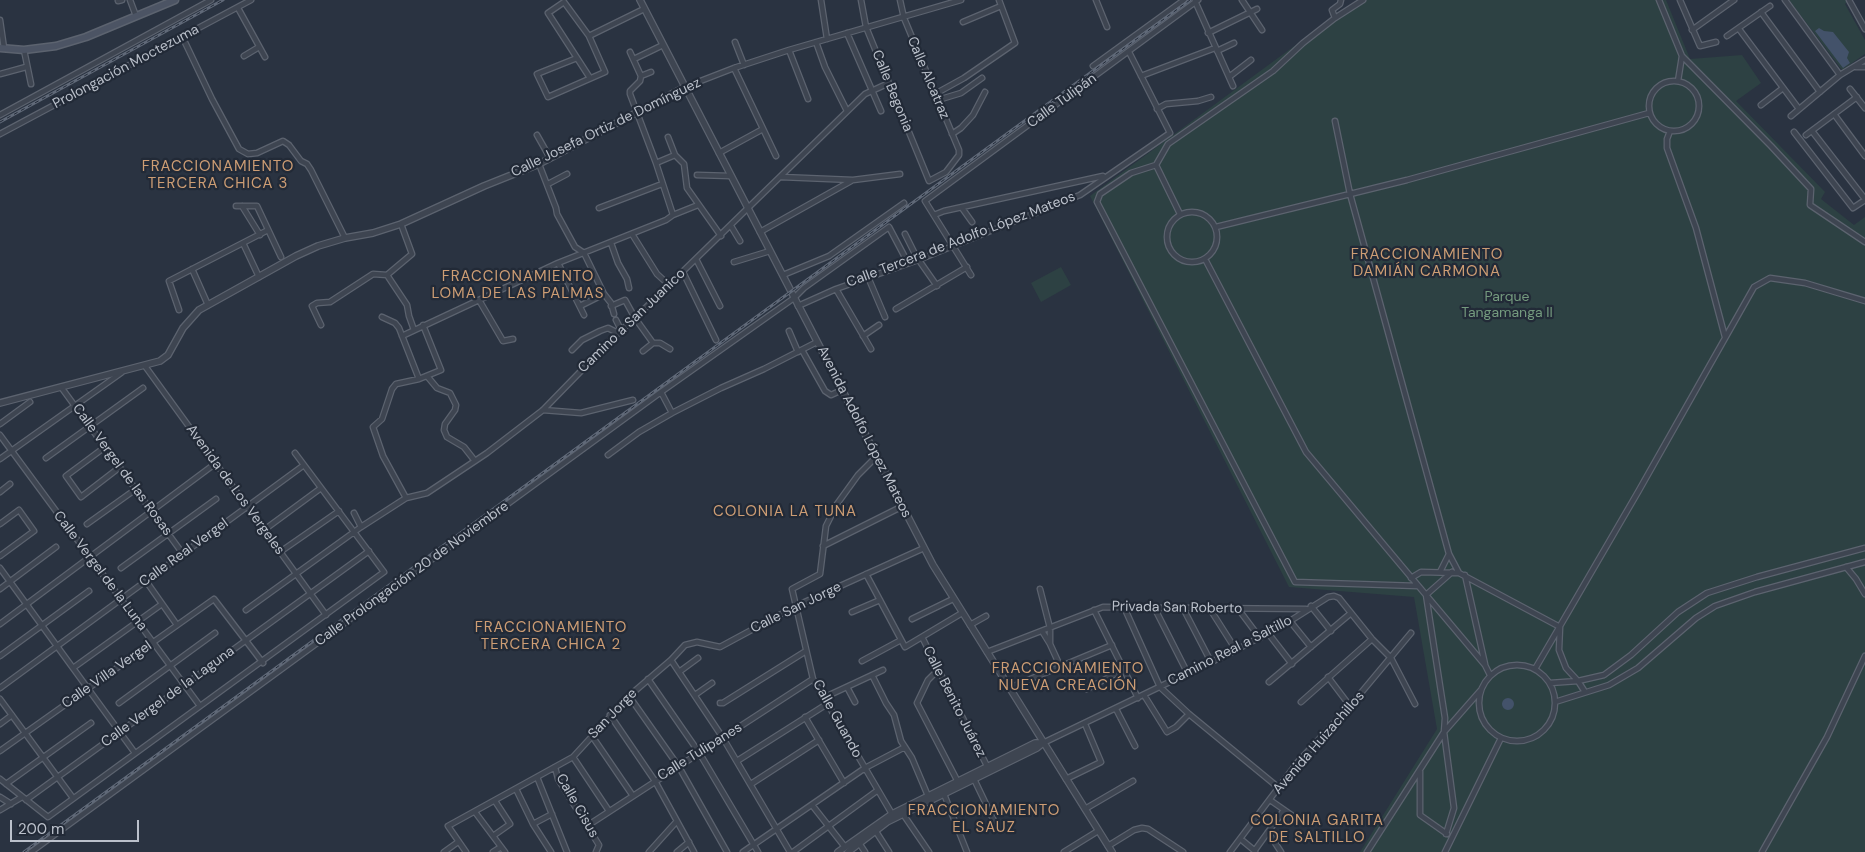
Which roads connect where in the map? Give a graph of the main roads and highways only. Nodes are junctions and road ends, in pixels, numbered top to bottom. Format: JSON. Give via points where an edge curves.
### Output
{"nodes":[{"id":1,"x":175,"y":0,"type":"edge"},
{"id":2,"x":2,"y":48,"type":"edge"}],
"edges":[{"from":1,"to":2,"type":"main road","via":[[56,46],[24,50]]}]}
